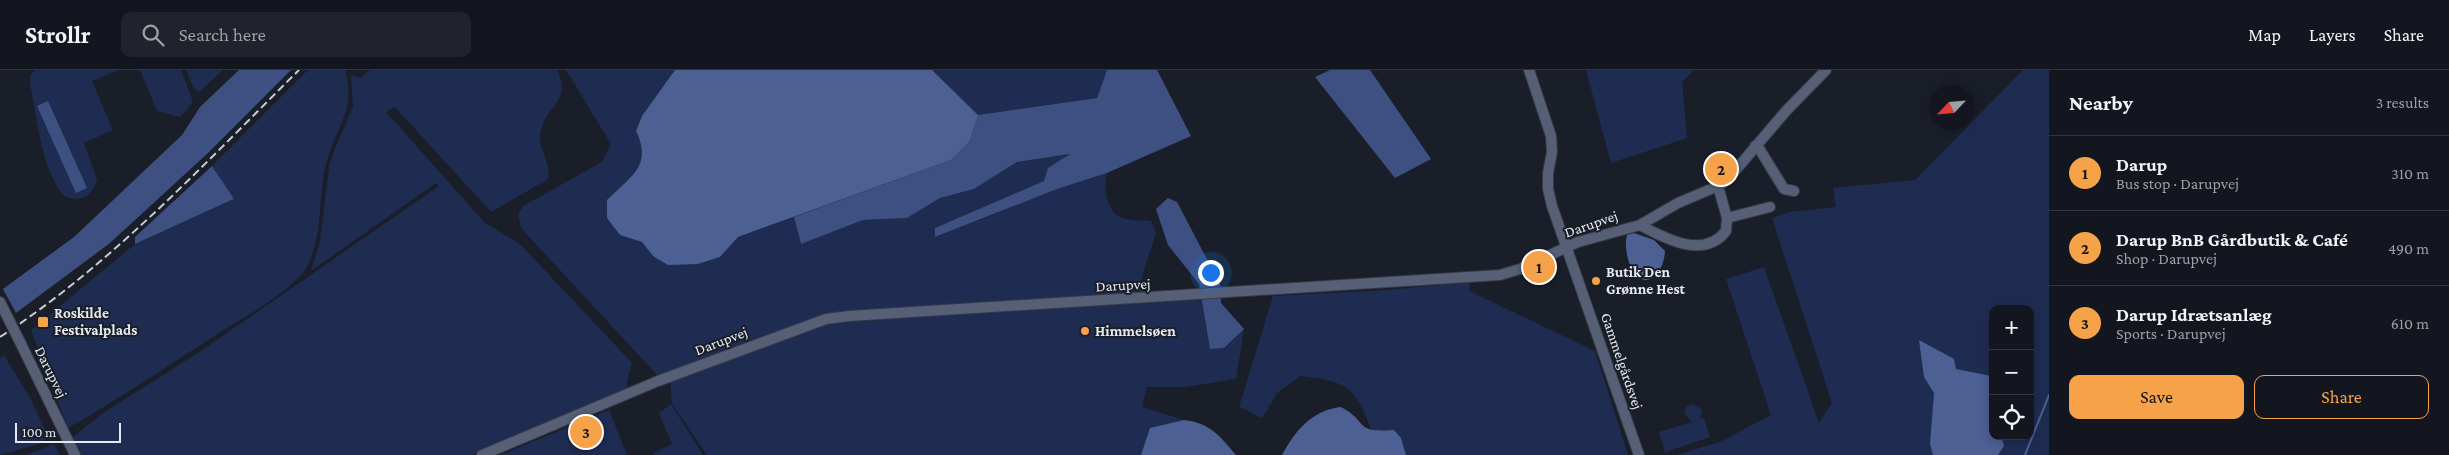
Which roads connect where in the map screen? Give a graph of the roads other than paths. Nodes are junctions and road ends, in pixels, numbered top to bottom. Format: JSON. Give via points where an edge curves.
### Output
{"nodes":[{"id":1,"x":1529,"y":70,"type":"edge"},
{"id":2,"x":1826,"y":70,"type":"edge"},
{"id":3,"x":1755,"y":146,"type":"junction"},
{"id":4,"x":1718,"y":186,"type":"junction"},
{"id":5,"x":1794,"y":191,"type":"dead end"},
{"id":6,"x":1770,"y":208,"type":"dead end"},
{"id":7,"x":1727,"y":218,"type":"junction"},
{"id":8,"x":1640,"y":225,"type":"junction"},
{"id":9,"x":1568,"y":247,"type":"junction"},
{"id":10,"x":0,"y":302,"type":"edge"},
{"id":11,"x":75,"y":455,"type":"edge"},
{"id":12,"x":482,"y":455,"type":"edge"},
{"id":13,"x":1639,"y":455,"type":"edge"}],
"edges":[{"from":1,"to":9,"type":"street","name":"Gammelgårdsvej","via":[[1550,130],[1552,152],[1548,188]]},
{"from":2,"to":3,"type":"street","name":"Darupvej"},
{"from":3,"to":4,"type":"street","name":"Darupvej","via":[[1728,179]]},
{"from":3,"to":5,"type":"street","via":[[1784,189]]},
{"from":4,"to":7,"type":"street"},
{"from":4,"to":8,"type":"street","name":"Darupvej","via":[[1678,203]]},
{"from":6,"to":7,"type":"street"},
{"from":7,"to":8,"type":"street","via":[[1722,236],[1700,245],[1668,241]]},
{"from":8,"to":9,"type":"street","name":"Darupvej"},
{"from":9,"to":12,"type":"street","name":"Darupvej","via":[[1520,269],[1487,278],[826,319],[662,379]]},
{"from":9,"to":13,"type":"street","name":"Gammelgårdsvej"},
{"from":10,"to":11,"type":"street","name":"Darupvej","bridge":true}]}
